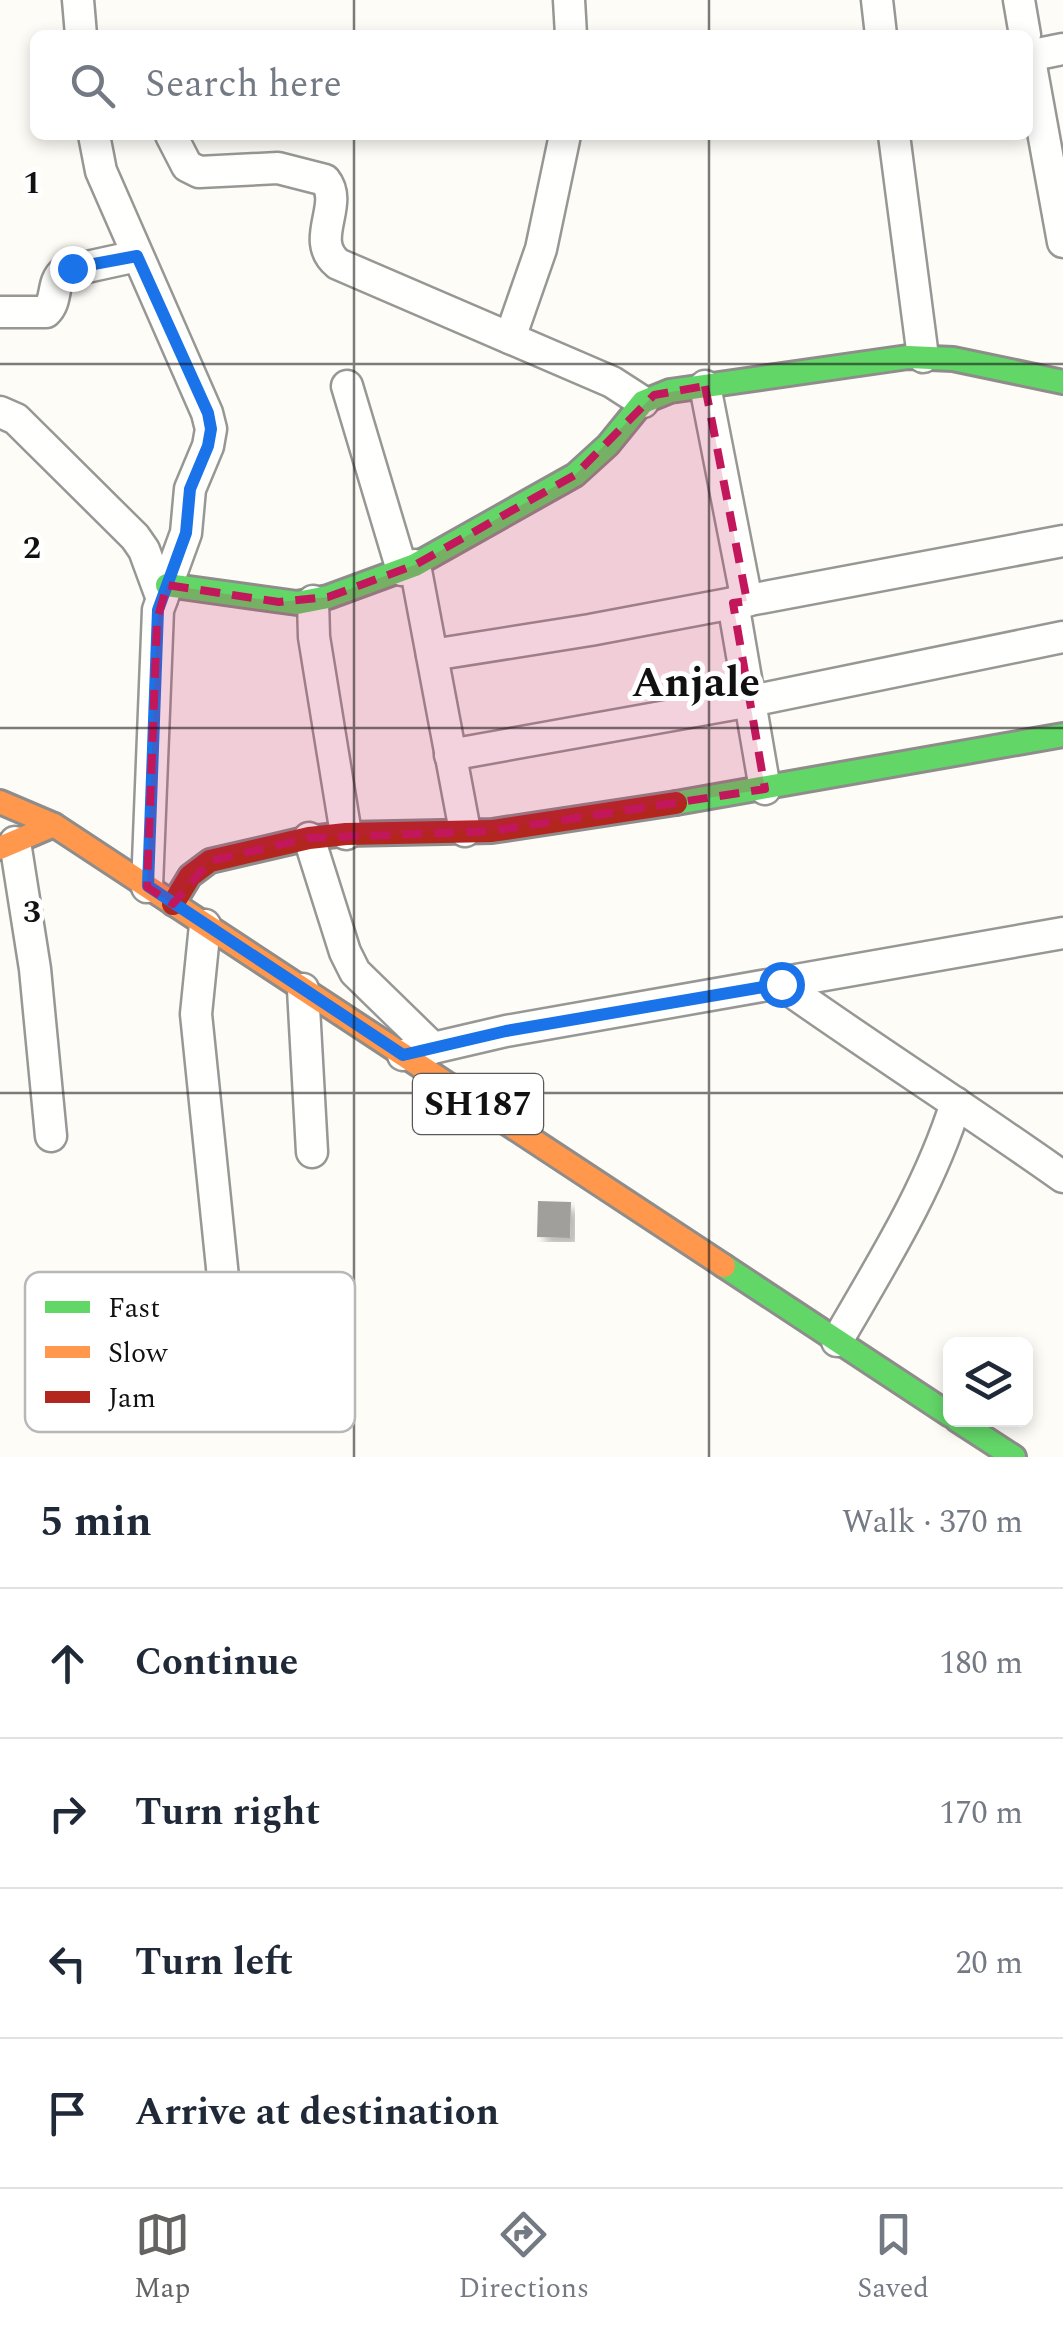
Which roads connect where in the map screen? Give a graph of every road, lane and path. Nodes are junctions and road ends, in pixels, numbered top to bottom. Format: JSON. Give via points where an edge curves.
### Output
{"nodes":[{"id":1,"x":78,"y":0,"type":"edge"},
{"id":2,"x":569,"y":0,"type":"edge"},
{"id":3,"x":877,"y":0,"type":"edge"},
{"id":4,"x":1019,"y":0,"type":"edge"},
{"id":5,"x":81,"y":30,"type":"edge"},
{"id":6,"x":571,"y":30,"type":"edge"},
{"id":7,"x":880,"y":30,"type":"edge"},
{"id":8,"x":1025,"y":30,"type":"edge"},
{"id":9,"x":1063,"y":48,"type":"edge"},
{"id":10,"x":1033,"y":52,"type":"edge"},
{"id":11,"x":1033,"y":80,"type":"edge"},
{"id":12,"x":95,"y":140,"type":"edge"},
{"id":13,"x":174,"y":140,"type":"edge"},
{"id":14,"x":565,"y":140,"type":"edge"},
{"id":15,"x":895,"y":140,"type":"edge"},
{"id":16,"x":1063,"y":242,"type":"edge"},
{"id":17,"x":137,"y":256,"type":"junction"},
{"id":18,"x":0,"y":312,"type":"edge"},
{"id":19,"x":510,"y":338,"type":"junction"},
{"id":20,"x":923,"y":358,"type":"junction"},
{"id":21,"x":1063,"y":382,"type":"edge"},
{"id":22,"x":347,"y":386,"type":"dead end"},
{"id":23,"x":705,"y":386,"type":"junction"},
{"id":24,"x":643,"y":402,"type":"junction"},
{"id":25,"x":0,"y":412,"type":"edge"},
{"id":26,"x":1063,"y":542,"type":"edge"},
{"id":27,"x":408,"y":568,"type":"junction"},
{"id":28,"x":165,"y":592,"type":"junction"},
{"id":29,"x":313,"y":601,"type":"junction"},
{"id":30,"x":740,"y":602,"type":"junction"},
{"id":31,"x":1063,"y":637,"type":"edge"},
{"id":32,"x":432,"y":655,"type":"junction"},
{"id":33,"x":751,"y":702,"type":"junction"},
{"id":34,"x":1063,"y":735,"type":"edge"},
{"id":35,"x":450,"y":755,"type":"junction"},
{"id":36,"x":765,"y":788,"type":"junction"},
{"id":37,"x":0,"y":802,"type":"edge"},
{"id":38,"x":54,"y":825,"type":"junction"},
{"id":39,"x":465,"y":831,"type":"junction"},
{"id":40,"x":346,"y":834,"type":"junction"},
{"id":41,"x":310,"y":838,"type":"junction"},
{"id":42,"x":7,"y":845,"type":"edge"},
{"id":43,"x":148,"y":886,"type":"junction"},
{"id":44,"x":174,"y":904,"type":"junction"},
{"id":45,"x":205,"y":925,"type":"junction"},
{"id":46,"x":1063,"y":933,"type":"edge"},
{"id":47,"x":781,"y":984,"type":"junction"},
{"id":48,"x":303,"y":989,"type":"junction"},
{"id":49,"x":433,"y":1048,"type":"junction"},
{"id":50,"x":403,"y":1055,"type":"junction"},
{"id":51,"x":956,"y":1104,"type":"junction"},
{"id":52,"x":51,"y":1136,"type":"dead end"},
{"id":53,"x":312,"y":1152,"type":"dead end"},
{"id":54,"x":1063,"y":1177,"type":"edge"},
{"id":55,"x":222,"y":1272,"type":"edge"},
{"id":56,"x":837,"y":1340,"type":"junction"},
{"id":57,"x":943,"y":1410,"type":"edge"},
{"id":58,"x":968,"y":1427,"type":"edge"},
{"id":59,"x":1014,"y":1457,"type":"edge"}],
"edges":[{"from":1,"to":5,"type":"street"},
{"from":2,"to":6,"type":"street"},
{"from":3,"to":7,"type":"street"},
{"from":4,"to":8,"type":"street"},
{"from":9,"to":10,"type":"street"},
{"from":11,"to":16,"type":"street"},
{"from":12,"to":17,"type":"street"},
{"from":13,"to":19,"type":"street","via":[[187,166],[199,172],[278,168],[325,180],[332,196],[325,235],[332,258]]},
{"from":14,"to":19,"type":"street","via":[[541,249]]},
{"from":15,"to":20,"type":"street"},
{"from":17,"to":18,"type":"street","via":[[64,272],[46,312]]},
{"from":17,"to":28,"type":"street","via":[[211,429]]},
{"from":19,"to":24,"type":"street"},
{"from":20,"to":21,"type":"street"},
{"from":20,"to":23,"type":"street"},
{"from":22,"to":27,"type":"street"},
{"from":23,"to":24,"type":"street"},
{"from":23,"to":30,"type":"street"},
{"from":24,"to":27,"type":"street","via":[[575,475]]},
{"from":25,"to":28,"type":"street","via":[[16,419],[135,537]]},
{"from":26,"to":30,"type":"street"},
{"from":27,"to":29,"type":"street"},
{"from":27,"to":32,"type":"street"},
{"from":28,"to":29,"type":"street"},
{"from":28,"to":43,"type":"street","via":[[157,620]]},
{"from":29,"to":40,"type":"street"},
{"from":30,"to":32,"type":"street"},
{"from":30,"to":33,"type":"street"},
{"from":31,"to":33,"type":"street"},
{"from":32,"to":35,"type":"street"},
{"from":33,"to":35,"type":"street"},
{"from":33,"to":36,"type":"street"},
{"from":34,"to":36,"type":"street"},
{"from":35,"to":39,"type":"street"},
{"from":36,"to":39,"type":"street"},
{"from":37,"to":38,"type":"street","number":"SH187"},
{"from":38,"to":42,"type":"street"},
{"from":38,"to":43,"type":"street","number":"SH187"},
{"from":39,"to":40,"type":"street"},
{"from":40,"to":41,"type":"street"},
{"from":41,"to":44,"type":"street","via":[[210,861],[190,876]]},
{"from":41,"to":49,"type":"street","via":[[355,972]]},
{"from":42,"to":52,"type":"street","via":[[35,969]]},
{"from":43,"to":44,"type":"street","number":"SH187"},
{"from":44,"to":45,"type":"street","number":"SH187"},
{"from":45,"to":48,"type":"street","number":"SH187"},
{"from":45,"to":55,"type":"street","via":[[196,1014]]},
{"from":46,"to":47,"type":"street"},
{"from":47,"to":49,"type":"street"},
{"from":47,"to":51,"type":"street"},
{"from":48,"to":50,"type":"street","number":"SH187"},
{"from":48,"to":53,"type":"street"},
{"from":49,"to":50,"type":"street"},
{"from":50,"to":56,"type":"street","number":"SH187"},
{"from":51,"to":54,"type":"street"},
{"from":51,"to":56,"type":"street","via":[[920,1198]]},
{"from":56,"to":57,"type":"street","number":"SH187"},
{"from":58,"to":59,"type":"street"}]}
